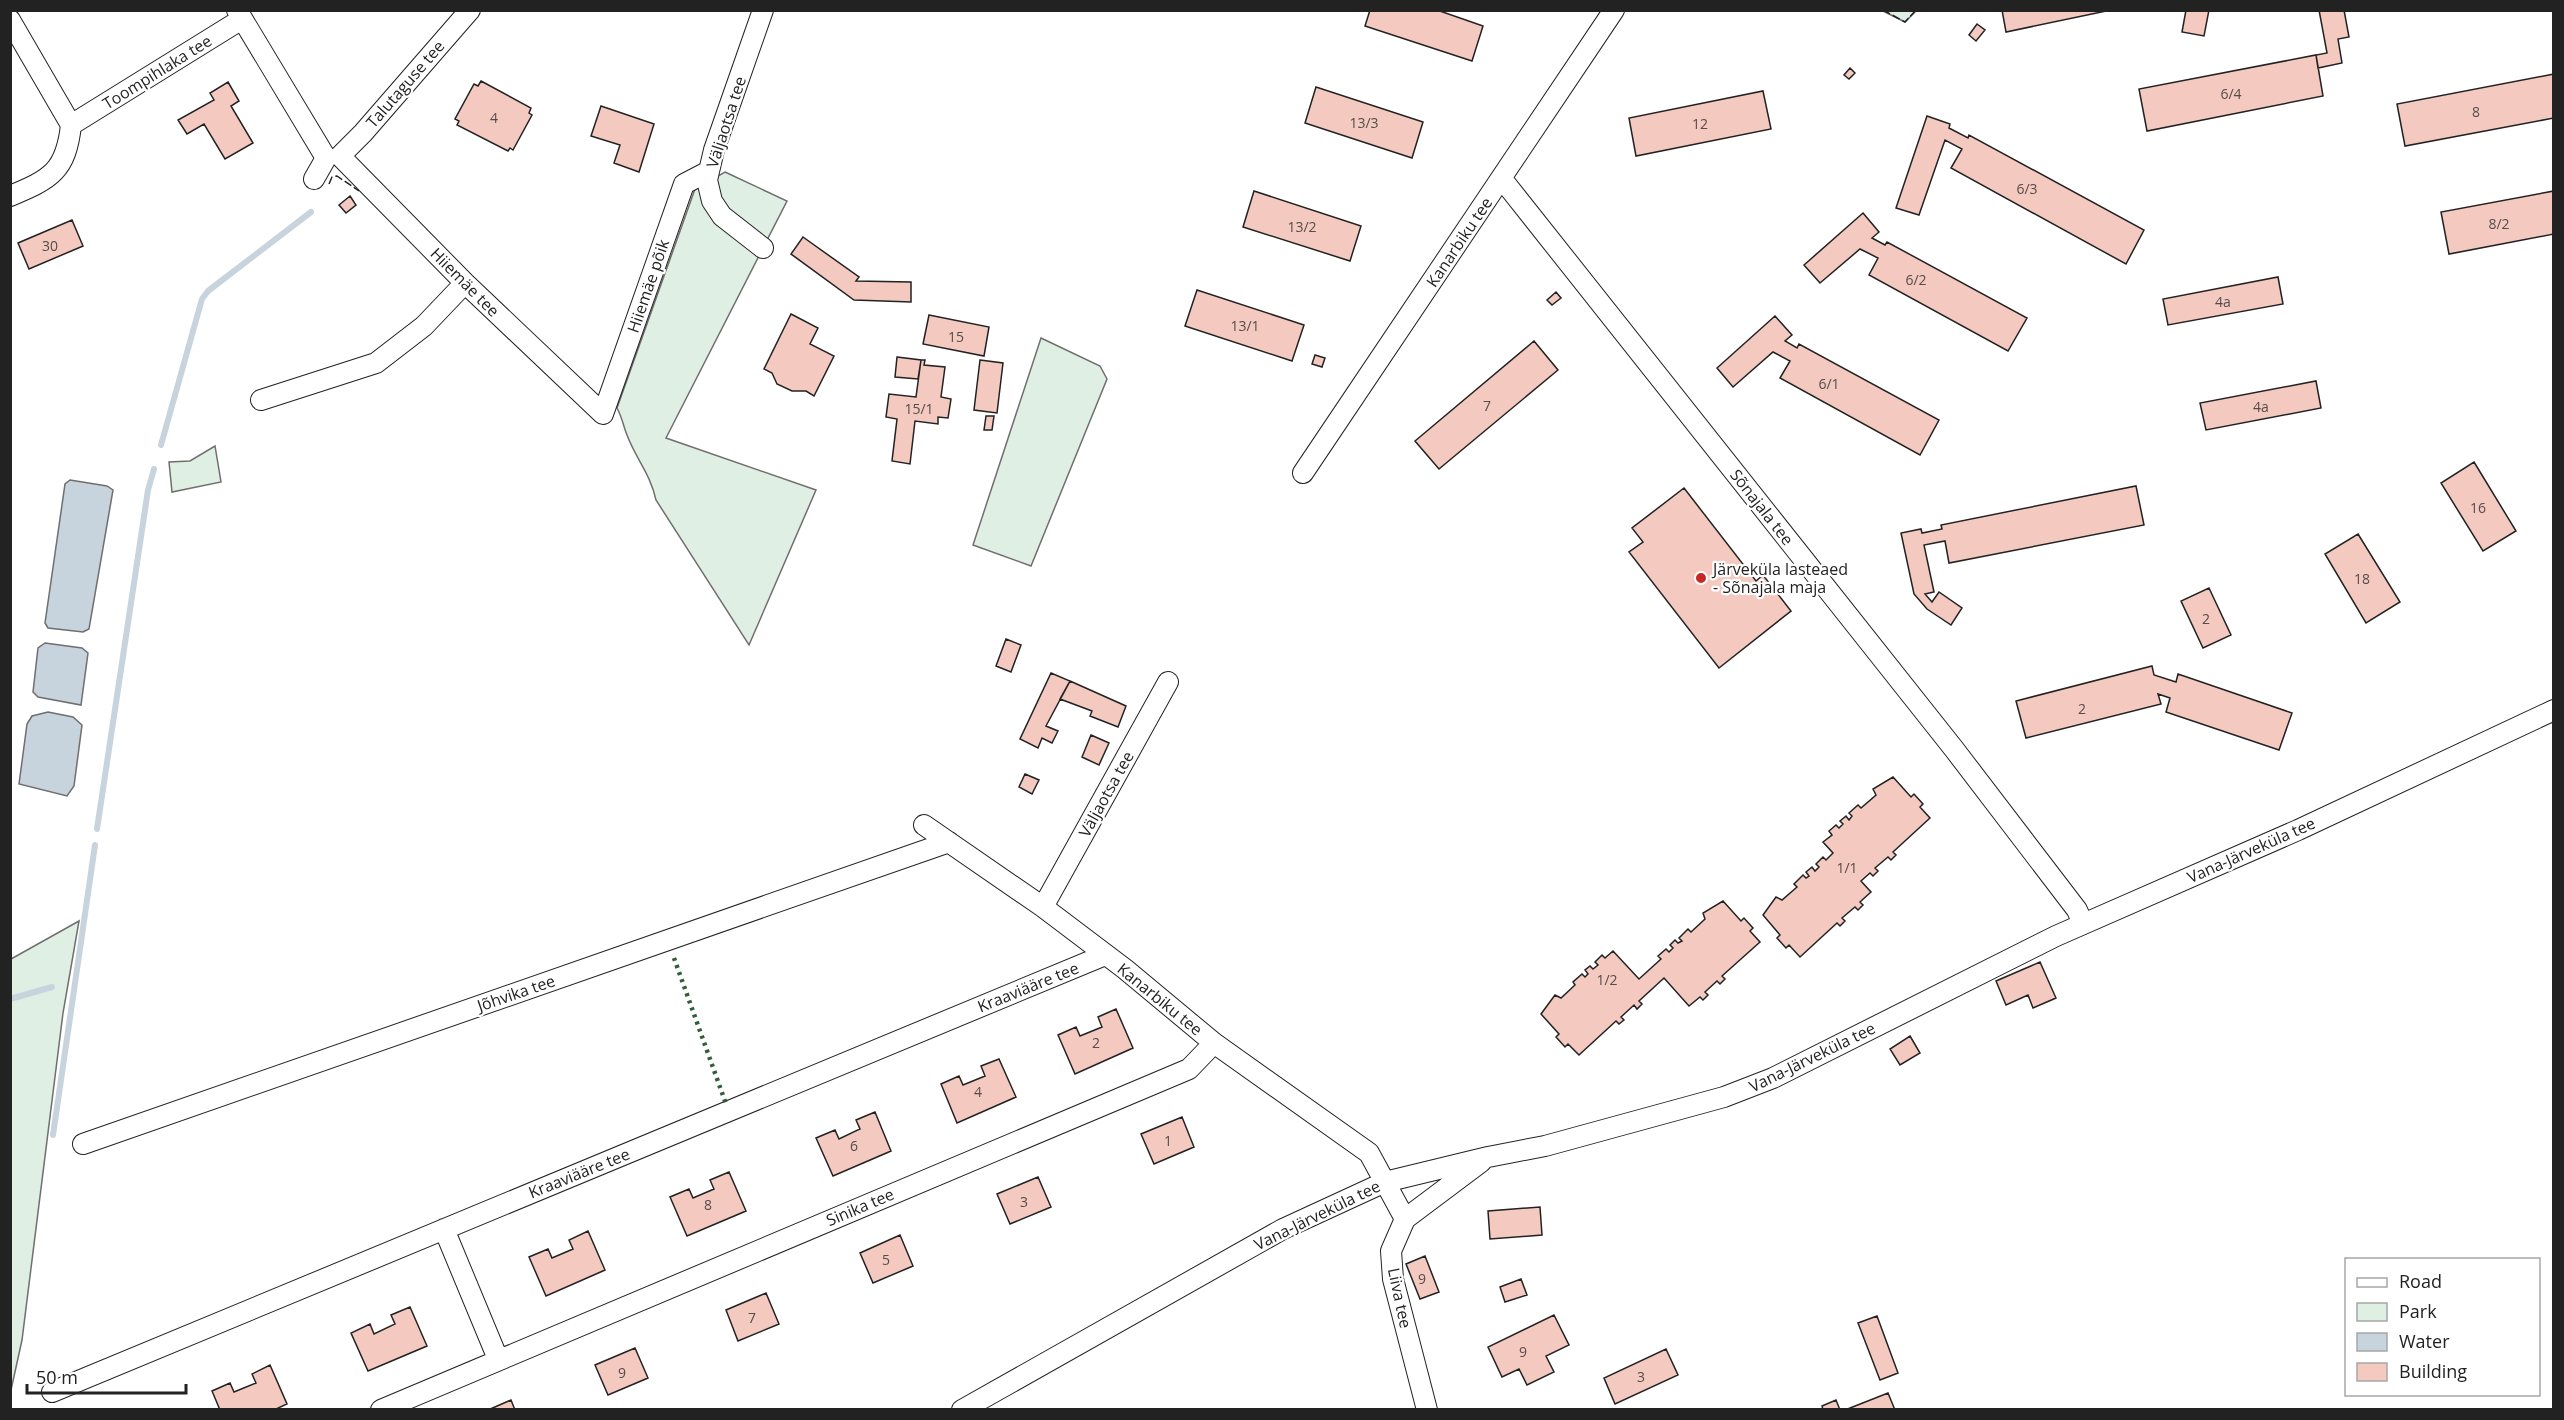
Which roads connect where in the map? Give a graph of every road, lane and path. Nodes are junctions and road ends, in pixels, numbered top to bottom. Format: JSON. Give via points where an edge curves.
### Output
{"nodes":[{"id":1,"x":470,"y":10,"type":"edge"},
{"id":2,"x":764,"y":10,"type":"edge"},
{"id":3,"x":1614,"y":10,"type":"edge"},
{"id":4,"x":240,"y":15,"type":"edge"},
{"id":5,"x":10,"y":20,"type":"edge"},
{"id":6,"x":71,"y":125,"type":"junction"},
{"id":7,"x":333,"y":157,"type":"junction"},
{"id":8,"x":709,"y":171,"type":"junction"},
{"id":9,"x":1502,"y":178,"type":"junction"},
{"id":10,"x":314,"y":179,"type":"dead end"},
{"id":11,"x":10,"y":196,"type":"edge"},
{"id":12,"x":763,"y":248,"type":"dead end"},
{"id":13,"x":465,"y":283,"type":"junction"},
{"id":14,"x":261,"y":400,"type":"dead end"},
{"id":15,"x":603,"y":414,"type":"joint"},
{"id":16,"x":1303,"y":473,"type":"dead end"},
{"id":17,"x":1168,"y":682,"type":"dead end"},
{"id":18,"x":2553,"y":710,"type":"edge"},
{"id":19,"x":924,"y":825,"type":"dead end"},
{"id":20,"x":950,"y":842,"type":"junction"},
{"id":21,"x":1043,"y":907,"type":"junction"},
{"id":22,"x":2083,"y":924,"type":"junction"},
{"id":23,"x":1105,"y":955,"type":"junction"},
{"id":24,"x":1214,"y":1042,"type":"junction"},
{"id":25,"x":83,"y":1144,"type":"dead end"},
{"id":26,"x":1488,"y":1157,"type":"junction"},
{"id":27,"x":1384,"y":1182,"type":"junction"},
{"id":28,"x":1405,"y":1219,"type":"junction"},
{"id":29,"x":444,"y":1228,"type":"junction"},
{"id":30,"x":498,"y":1359,"type":"junction"},
{"id":31,"x":52,"y":1392,"type":"dead end"},
{"id":32,"x":381,"y":1410,"type":"edge"},
{"id":33,"x":962,"y":1410,"type":"edge"},
{"id":34,"x":1427,"y":1410,"type":"edge"}],
"edges":[{"from":1,"to":7,"type":"street","name":"Talutaguse tee","via":[[363,133]]},
{"from":2,"to":8,"type":"street","name":"Väljaotsa tee"},
{"from":3,"to":9,"type":"street","name":"Kanarbiku tee"},
{"from":4,"to":6,"type":"street","name":"Toompihlaka tee"},
{"from":4,"to":7,"type":"street","name":"Hiiemäe tee"},
{"from":5,"to":6,"type":"street"},
{"from":6,"to":11,"type":"street","via":[[69,144],[56,171],[41,183]]},
{"from":7,"to":10,"type":"street"},
{"from":7,"to":13,"type":"street","name":"Hiiemäe tee"},
{"from":8,"to":12,"type":"street","name":"Väljaotsa tee","via":[[712,201],[722,216]]},
{"from":8,"to":15,"type":"street","name":"Hiiemäe põik","via":[[684,184]]},
{"from":9,"to":16,"type":"street","name":"Kanarbiku tee"},
{"from":9,"to":22,"type":"street","name":"Sõnajala tee","via":[[1954,749],[2077,910]]},
{"from":13,"to":14,"type":"street","via":[[424,326],[376,363]]},
{"from":13,"to":15,"type":"street","name":"Hiiemäe tee"},
{"from":17,"to":21,"type":"street","name":"Väljaotsa tee"},
{"from":18,"to":22,"type":"street","name":"Vana-Järveküla tee","via":[[2298,830]]},
{"from":19,"to":20,"type":"street","name":"Kanarbiku tee"},
{"from":20,"to":21,"type":"street","name":"Kanarbiku tee"},
{"from":20,"to":25,"type":"street","name":"Jõhvika tee"},
{"from":21,"to":23,"type":"street","name":"Kanarbiku tee"},
{"from":22,"to":26,"type":"street","name":"Vana-Järveküla tee","via":[[1773,1078],[1724,1097],[1556,1143]]},
{"from":23,"to":24,"type":"street","name":"Kanarbiku tee"},
{"from":23,"to":29,"type":"street","name":"Kraaviääre tee"},
{"from":24,"to":27,"type":"street","name":"Kanarbiku tee","via":[[1369,1153]]},
{"from":24,"to":30,"type":"street","name":"Sinika tee","via":[[1189,1070]]},
{"from":26,"to":27,"type":"street","name":"Vana-Järveküla tee"},
{"from":26,"to":28,"type":"street","name":"Liiva tee"},
{"from":27,"to":28,"type":"street","name":"Kanarbiku tee"},
{"from":27,"to":33,"type":"street","name":"Vana-Järveküla tee","via":[[1283,1229]]},
{"from":28,"to":34,"type":"street","name":"Liiva tee","via":[[1391,1251],[1393,1279]]},
{"from":29,"to":30,"type":"street"},
{"from":29,"to":31,"type":"street","name":"Kraaviääre tee"},
{"from":30,"to":32,"type":"street","name":"Sinika tee"}]}
